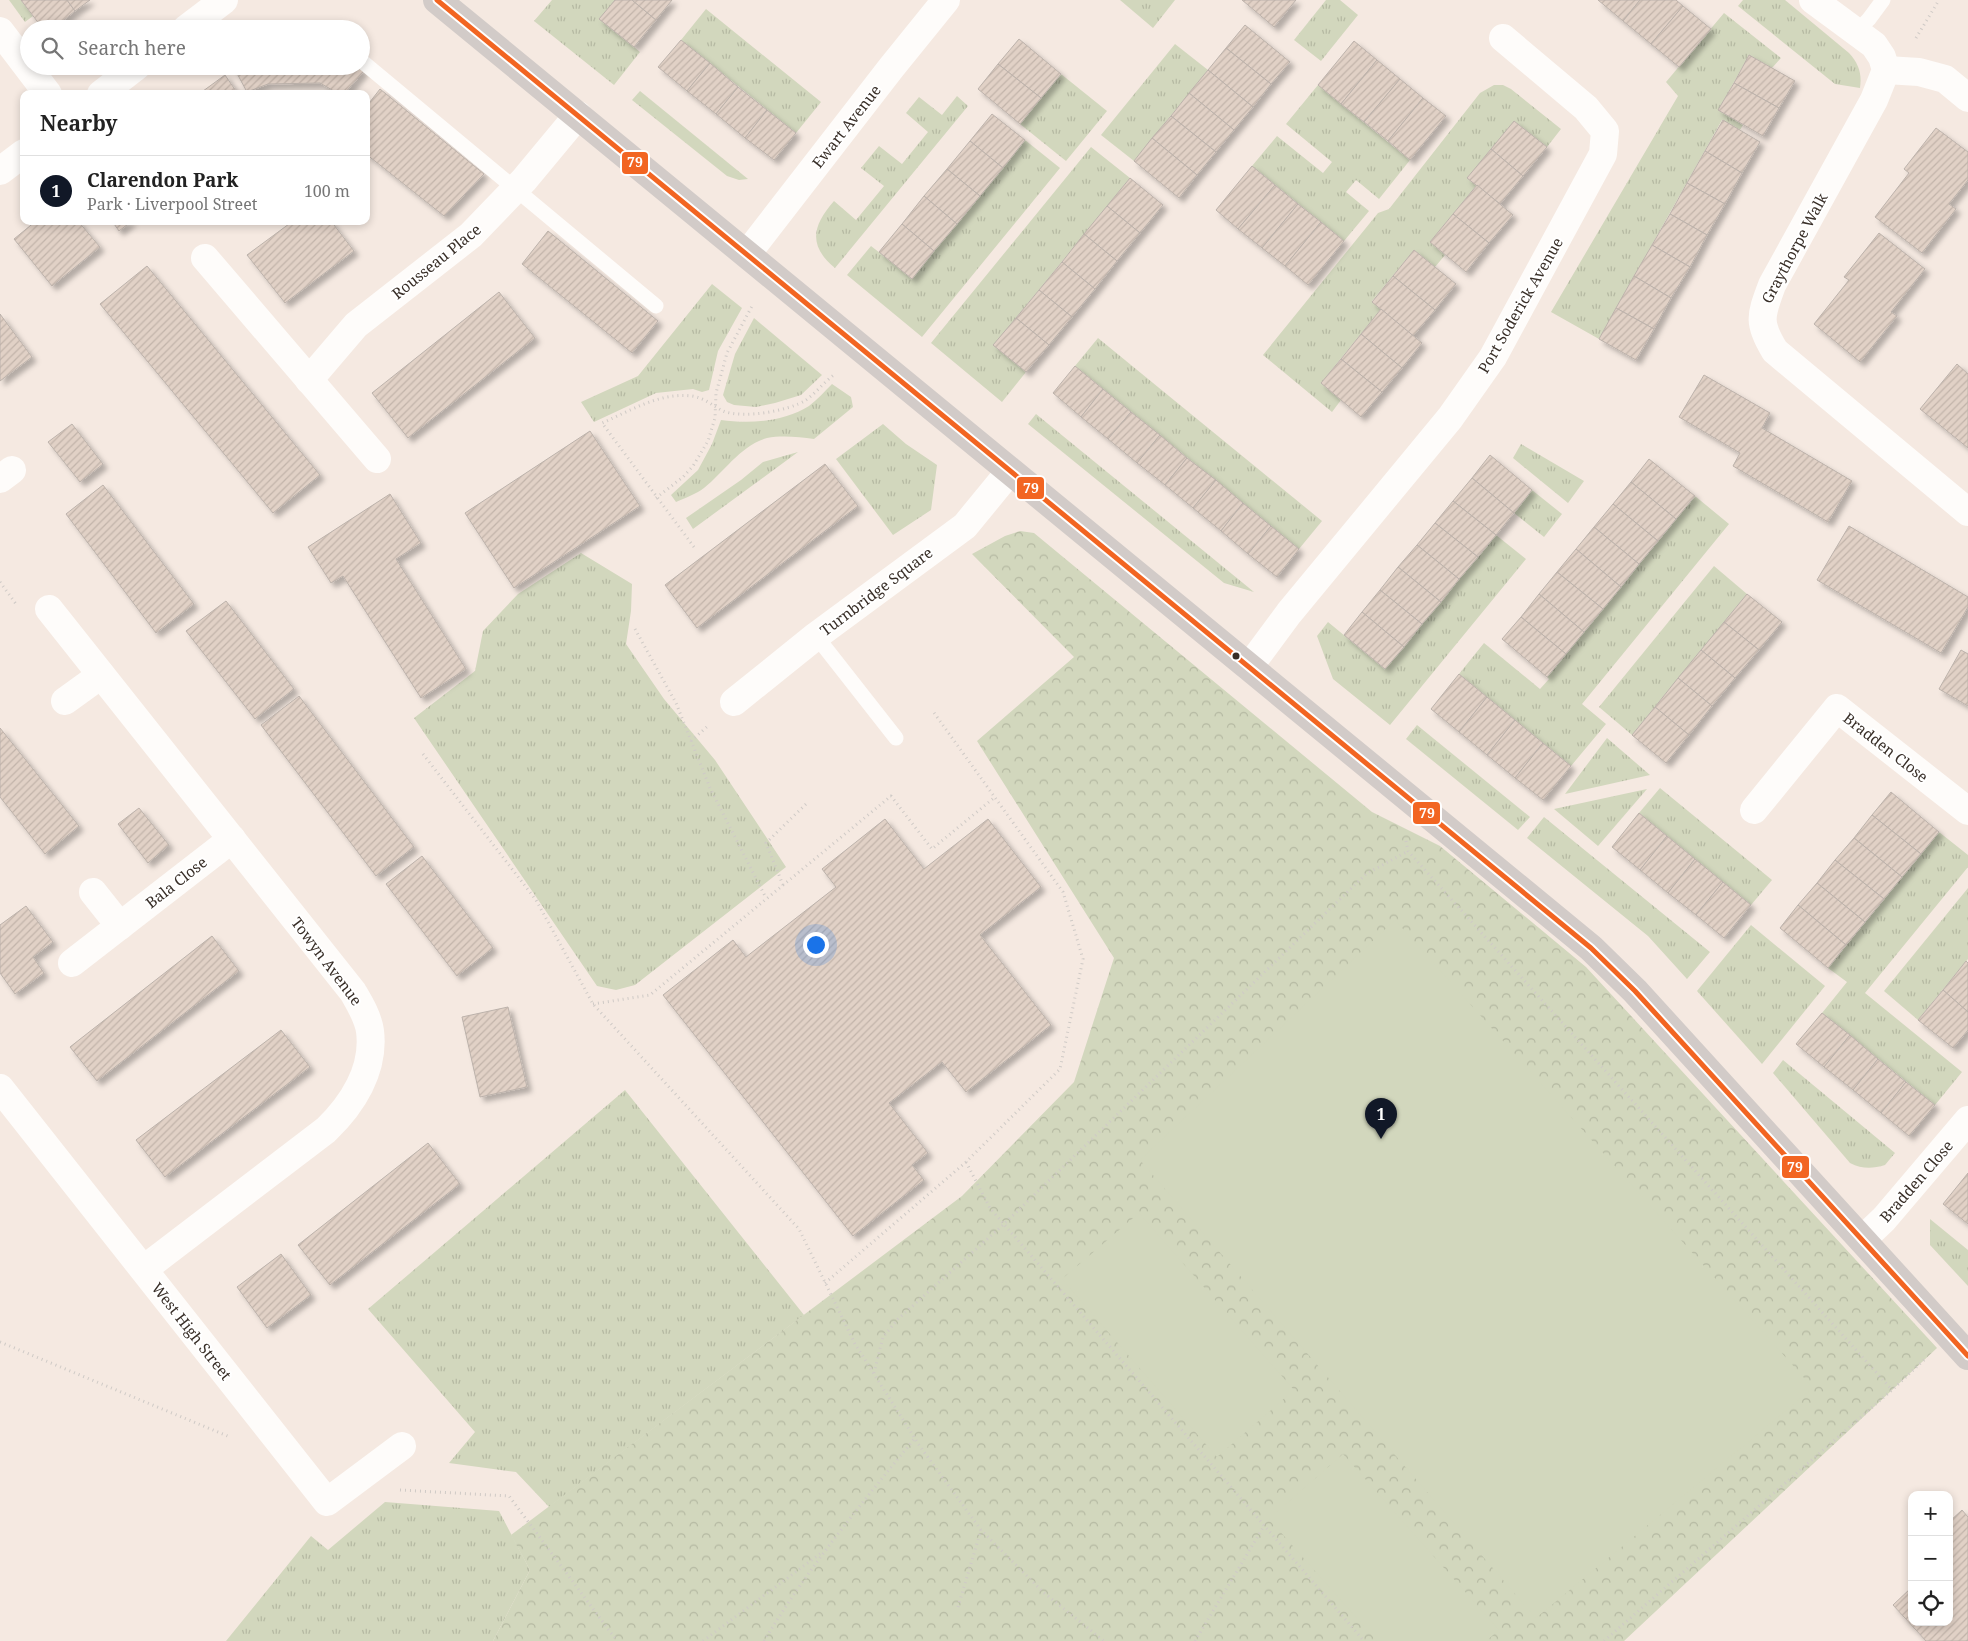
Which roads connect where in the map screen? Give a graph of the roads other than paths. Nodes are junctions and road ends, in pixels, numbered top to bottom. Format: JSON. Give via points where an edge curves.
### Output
{"nodes":[{"id":1,"x":224,"y":0,"type":"edge"},
{"id":2,"x":437,"y":0,"type":"edge"},
{"id":3,"x":946,"y":0,"type":"edge"},
{"id":4,"x":1813,"y":0,"type":"edge"},
{"id":5,"x":1883,"y":0,"type":"edge"},
{"id":6,"x":198,"y":20,"type":"edge"},
{"id":7,"x":0,"y":31,"type":"edge"},
{"id":8,"x":1856,"y":32,"type":"junction"},
{"id":9,"x":1503,"y":38,"type":"dead end"},
{"id":10,"x":20,"y":57,"type":"edge"},
{"id":11,"x":370,"y":68,"type":"edge"},
{"id":12,"x":1886,"y":70,"type":"junction"},
{"id":13,"x":34,"y":75,"type":"edge"},
{"id":14,"x":125,"y":75,"type":"edge"},
{"id":15,"x":45,"y":90,"type":"edge"},
{"id":16,"x":105,"y":90,"type":"edge"},
{"id":17,"x":1968,"y":98,"type":"edge"},
{"id":18,"x":578,"y":115,"type":"junction"},
{"id":19,"x":20,"y":156,"type":"edge"},
{"id":20,"x":0,"y":171,"type":"edge"},
{"id":21,"x":516,"y":190,"type":"junction"},
{"id":22,"x":747,"y":254,"type":"junction"},
{"id":23,"x":205,"y":258,"type":"dead end"},
{"id":24,"x":656,"y":306,"type":"dead end"},
{"id":25,"x":309,"y":380,"type":"junction"},
{"id":26,"x":377,"y":459,"type":"dead end"},
{"id":27,"x":1010,"y":471,"type":"junction"},
{"id":28,"x":1968,"y":512,"type":"edge"},
{"id":29,"x":49,"y":609,"type":"dead end"},
{"id":30,"x":816,"y":636,"type":"junction"},
{"id":31,"x":1249,"y":667,"type":"junction"},
{"id":32,"x":101,"y":675,"type":"junction"},
{"id":33,"x":65,"y":701,"type":"dead end"},
{"id":34,"x":734,"y":702,"type":"dead end"},
{"id":35,"x":896,"y":738,"type":"dead end"},
{"id":36,"x":1754,"y":810,"type":"dead end"},
{"id":37,"x":1968,"y":811,"type":"edge"},
{"id":38,"x":232,"y":839,"type":"junction"},
{"id":39,"x":93,"y":892,"type":"dead end"},
{"id":40,"x":120,"y":926,"type":"junction"},
{"id":41,"x":72,"y":963,"type":"dead end"},
{"id":42,"x":0,"y":1088,"type":"edge"},
{"id":43,"x":1968,"y":1120,"type":"edge"},
{"id":44,"x":1863,"y":1240,"type":"junction"},
{"id":45,"x":144,"y":1269,"type":"junction"},
{"id":46,"x":1968,"y":1356,"type":"edge"},
{"id":47,"x":402,"y":1446,"type":"dead end"}],
"edges":[{"from":1,"to":6,"type":"street"},
{"from":2,"to":18,"type":"street"},
{"from":3,"to":22,"type":"street","name":"Ewart Avenue"},
{"from":4,"to":8,"type":"street"},
{"from":5,"to":8,"type":"lane"},
{"from":7,"to":10,"type":"street"},
{"from":8,"to":12,"type":"street","via":[[1874,45]]},
{"from":9,"to":31,"type":"street","name":"Port Soderick Avenue","via":[[1586,108],[1605,131],[1604,154],[1494,357],[1450,418],[1289,613]]},
{"from":11,"to":21,"type":"lane"},
{"from":12,"to":17,"type":"street","via":[[1919,72],[1945,79]]},
{"from":12,"to":28,"type":"street","name":"Graythorpe Walk","via":[[1874,100],[1772,285],[1762,310],[1762,323],[1775,351]]},
{"from":13,"to":15,"type":"street"},
{"from":14,"to":16,"type":"street"},
{"from":18,"to":21,"type":"street","name":"Rousseau Place"},
{"from":18,"to":22,"type":"street"},
{"from":19,"to":20,"type":"street"},
{"from":21,"to":24,"type":"lane"},
{"from":21,"to":25,"type":"street","name":"Rousseau Place","via":[[471,235],[356,325]]},
{"from":22,"to":27,"type":"street"},
{"from":23,"to":25,"type":"street"},
{"from":25,"to":26,"type":"street"},
{"from":27,"to":30,"type":"street","name":"Turnbridge Square","via":[[965,526]]},
{"from":27,"to":31,"type":"street"},
{"from":29,"to":32,"type":"street","name":"Towyn Avenue"},
{"from":30,"to":34,"type":"street","name":"Turnbridge Square"},
{"from":30,"to":35,"type":"lane"},
{"from":31,"to":44,"type":"street","via":[[1592,948],[1642,998]]},
{"from":32,"to":33,"type":"street"},
{"from":32,"to":38,"type":"street","name":"Towyn Avenue"},
{"from":36,"to":37,"type":"street","name":"Bradden Close","via":[[1837,708]]},
{"from":38,"to":40,"type":"street","name":"Bala Close"},
{"from":38,"to":45,"type":"street","name":"Towyn Avenue","via":[[353,992],[370,1031],[370,1052],[357,1093],[326,1130]]},
{"from":39,"to":40,"type":"street"},
{"from":40,"to":41,"type":"street","name":"Bala Close"},
{"from":42,"to":45,"type":"street","name":"West High Street"},
{"from":43,"to":44,"type":"street","name":"Bradden Close"},
{"from":44,"to":46,"type":"street"},
{"from":45,"to":47,"type":"street","name":"West High Street","via":[[327,1502]]}]}
